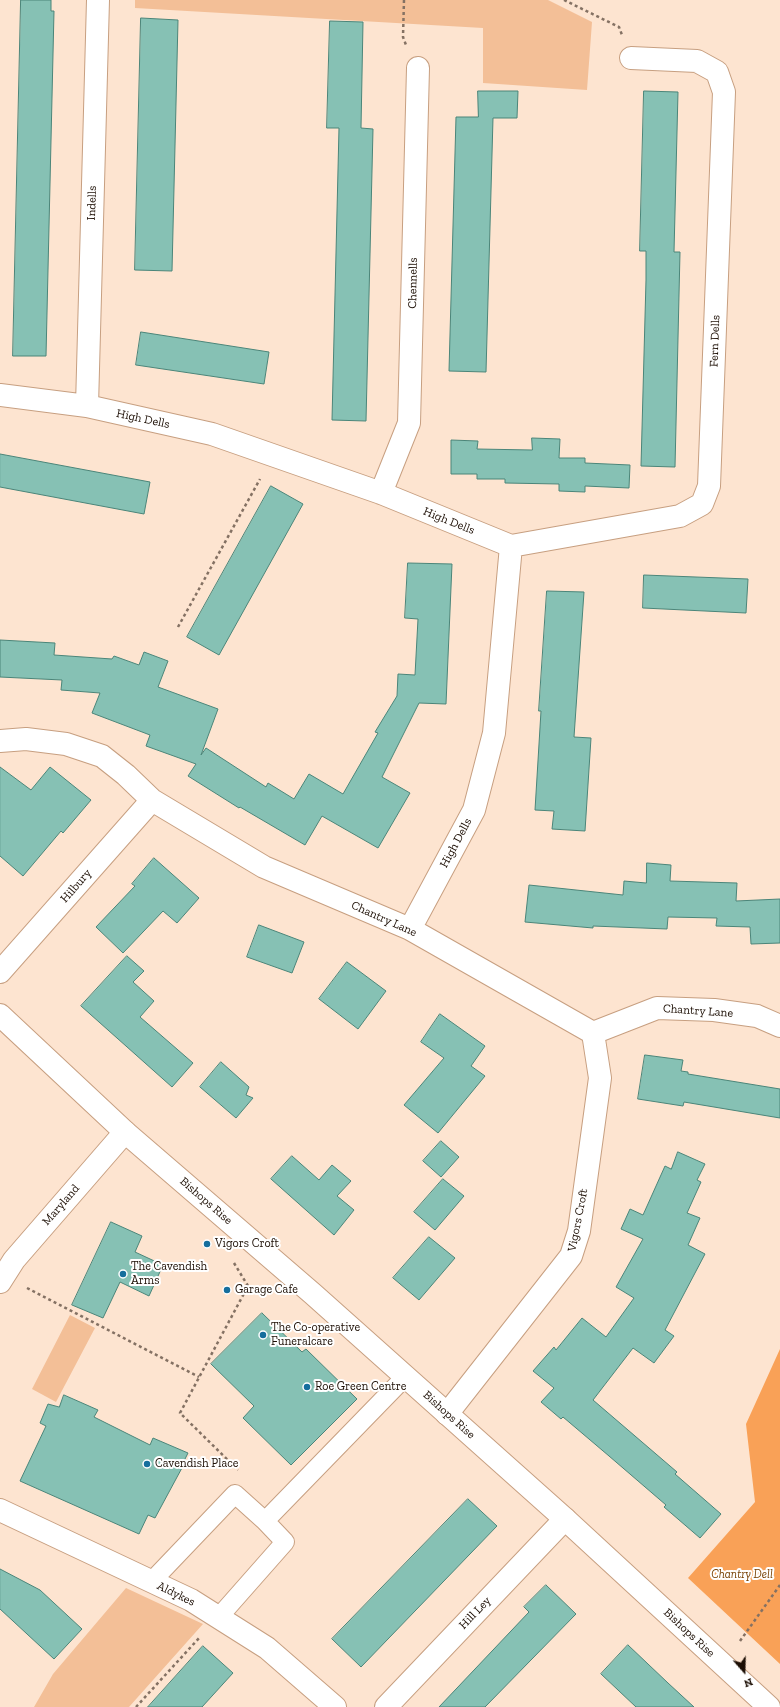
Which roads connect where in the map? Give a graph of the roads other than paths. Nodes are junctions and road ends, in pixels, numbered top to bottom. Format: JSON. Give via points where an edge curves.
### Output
{"nodes":[{"id":1,"x":98,"y":0,"type":"edge"},
{"id":2,"x":631,"y":58,"type":"road end"},
{"id":3,"x":418,"y":68,"type":"road end"},
{"id":4,"x":0,"y":395,"type":"edge"},
{"id":5,"x":87,"y":406,"type":"junction"},
{"id":6,"x":381,"y":493,"type":"junction"},
{"id":7,"x":511,"y":546,"type":"junction"},
{"id":8,"x":0,"y":741,"type":"edge"},
{"id":9,"x":152,"y":800,"type":"junction"},
{"id":10,"x":410,"y":929,"type":"junction"},
{"id":11,"x":0,"y":972,"type":"edge"},
{"id":12,"x":0,"y":1015,"type":"edge"},
{"id":13,"x":780,"y":1026,"type":"edge"},
{"id":14,"x":593,"y":1033,"type":"junction"},
{"id":15,"x":125,"y":1132,"type":"junction"},
{"id":16,"x":2,"y":1279,"type":"edge"},
{"id":17,"x":406,"y":1376,"type":"junction"},
{"id":18,"x":447,"y":1414,"type":"junction"},
{"id":19,"x":0,"y":1510,"type":"edge"},
{"id":20,"x":565,"y":1519,"type":"junction"},
{"id":21,"x":265,"y":1521,"type":"junction"},
{"id":22,"x":151,"y":1582,"type":"junction"},
{"id":23,"x":218,"y":1618,"type":"junction"},
{"id":24,"x":335,"y":1707,"type":"edge"},
{"id":25,"x":386,"y":1707,"type":"edge"},
{"id":26,"x":769,"y":1707,"type":"edge"}],
"edges":[{"from":1,"to":5,"type":"street","name":"Indells"},
{"from":2,"to":7,"type":"street","name":"Fern Dells","via":[[697,61],[717,72],[724,92],[709,486],[702,504],[680,516]]},
{"from":3,"to":6,"type":"street","name":"Chennells","via":[[409,423]]},
{"from":4,"to":5,"type":"street","name":"High Dells"},
{"from":5,"to":6,"type":"street","name":"High Dells","via":[[212,434]]},
{"from":6,"to":7,"type":"street","name":"High Dells"},
{"from":7,"to":10,"type":"street","name":"High Dells","via":[[494,733],[474,810]]},
{"from":8,"to":9,"type":"street","name":"Chantry Lane","via":[[26,739],[66,744],[102,756]]},
{"from":9,"to":10,"type":"street","name":"Chantry Lane","via":[[264,867]]},
{"from":9,"to":11,"type":"street","name":"Hilbury"},
{"from":10,"to":14,"type":"street","name":"Chantry Lane"},
{"from":12,"to":15,"type":"street","name":"Bishops Rise"},
{"from":13,"to":14,"type":"street","name":"Chantry Lane","via":[[757,1016],[714,1010],[657,1008]]},
{"from":14,"to":18,"type":"street","name":"Vigors Croft","via":[[600,1078],[578,1231],[572,1256]]},
{"from":15,"to":16,"type":"street","name":"Maryland","via":[[14,1260]]},
{"from":15,"to":17,"type":"street","name":"Bishops Rise"},
{"from":17,"to":18,"type":"street","name":"Bishops Rise"},
{"from":17,"to":21,"type":"lane"},
{"from":18,"to":20,"type":"street","name":"Bishops Rise"},
{"from":19,"to":22,"type":"street","name":"Aldykes"},
{"from":20,"to":25,"type":"street","name":"Hill Ley"},
{"from":20,"to":26,"type":"street","name":"Bishops Rise"},
{"from":21,"to":22,"type":"lane","via":[[235,1494]]},
{"from":21,"to":23,"type":"lane","via":[[285,1542]]},
{"from":22,"to":23,"type":"street","name":"Aldykes","via":[[191,1600]]},
{"from":23,"to":24,"type":"street","name":"Aldykes","via":[[266,1648]]}]}
